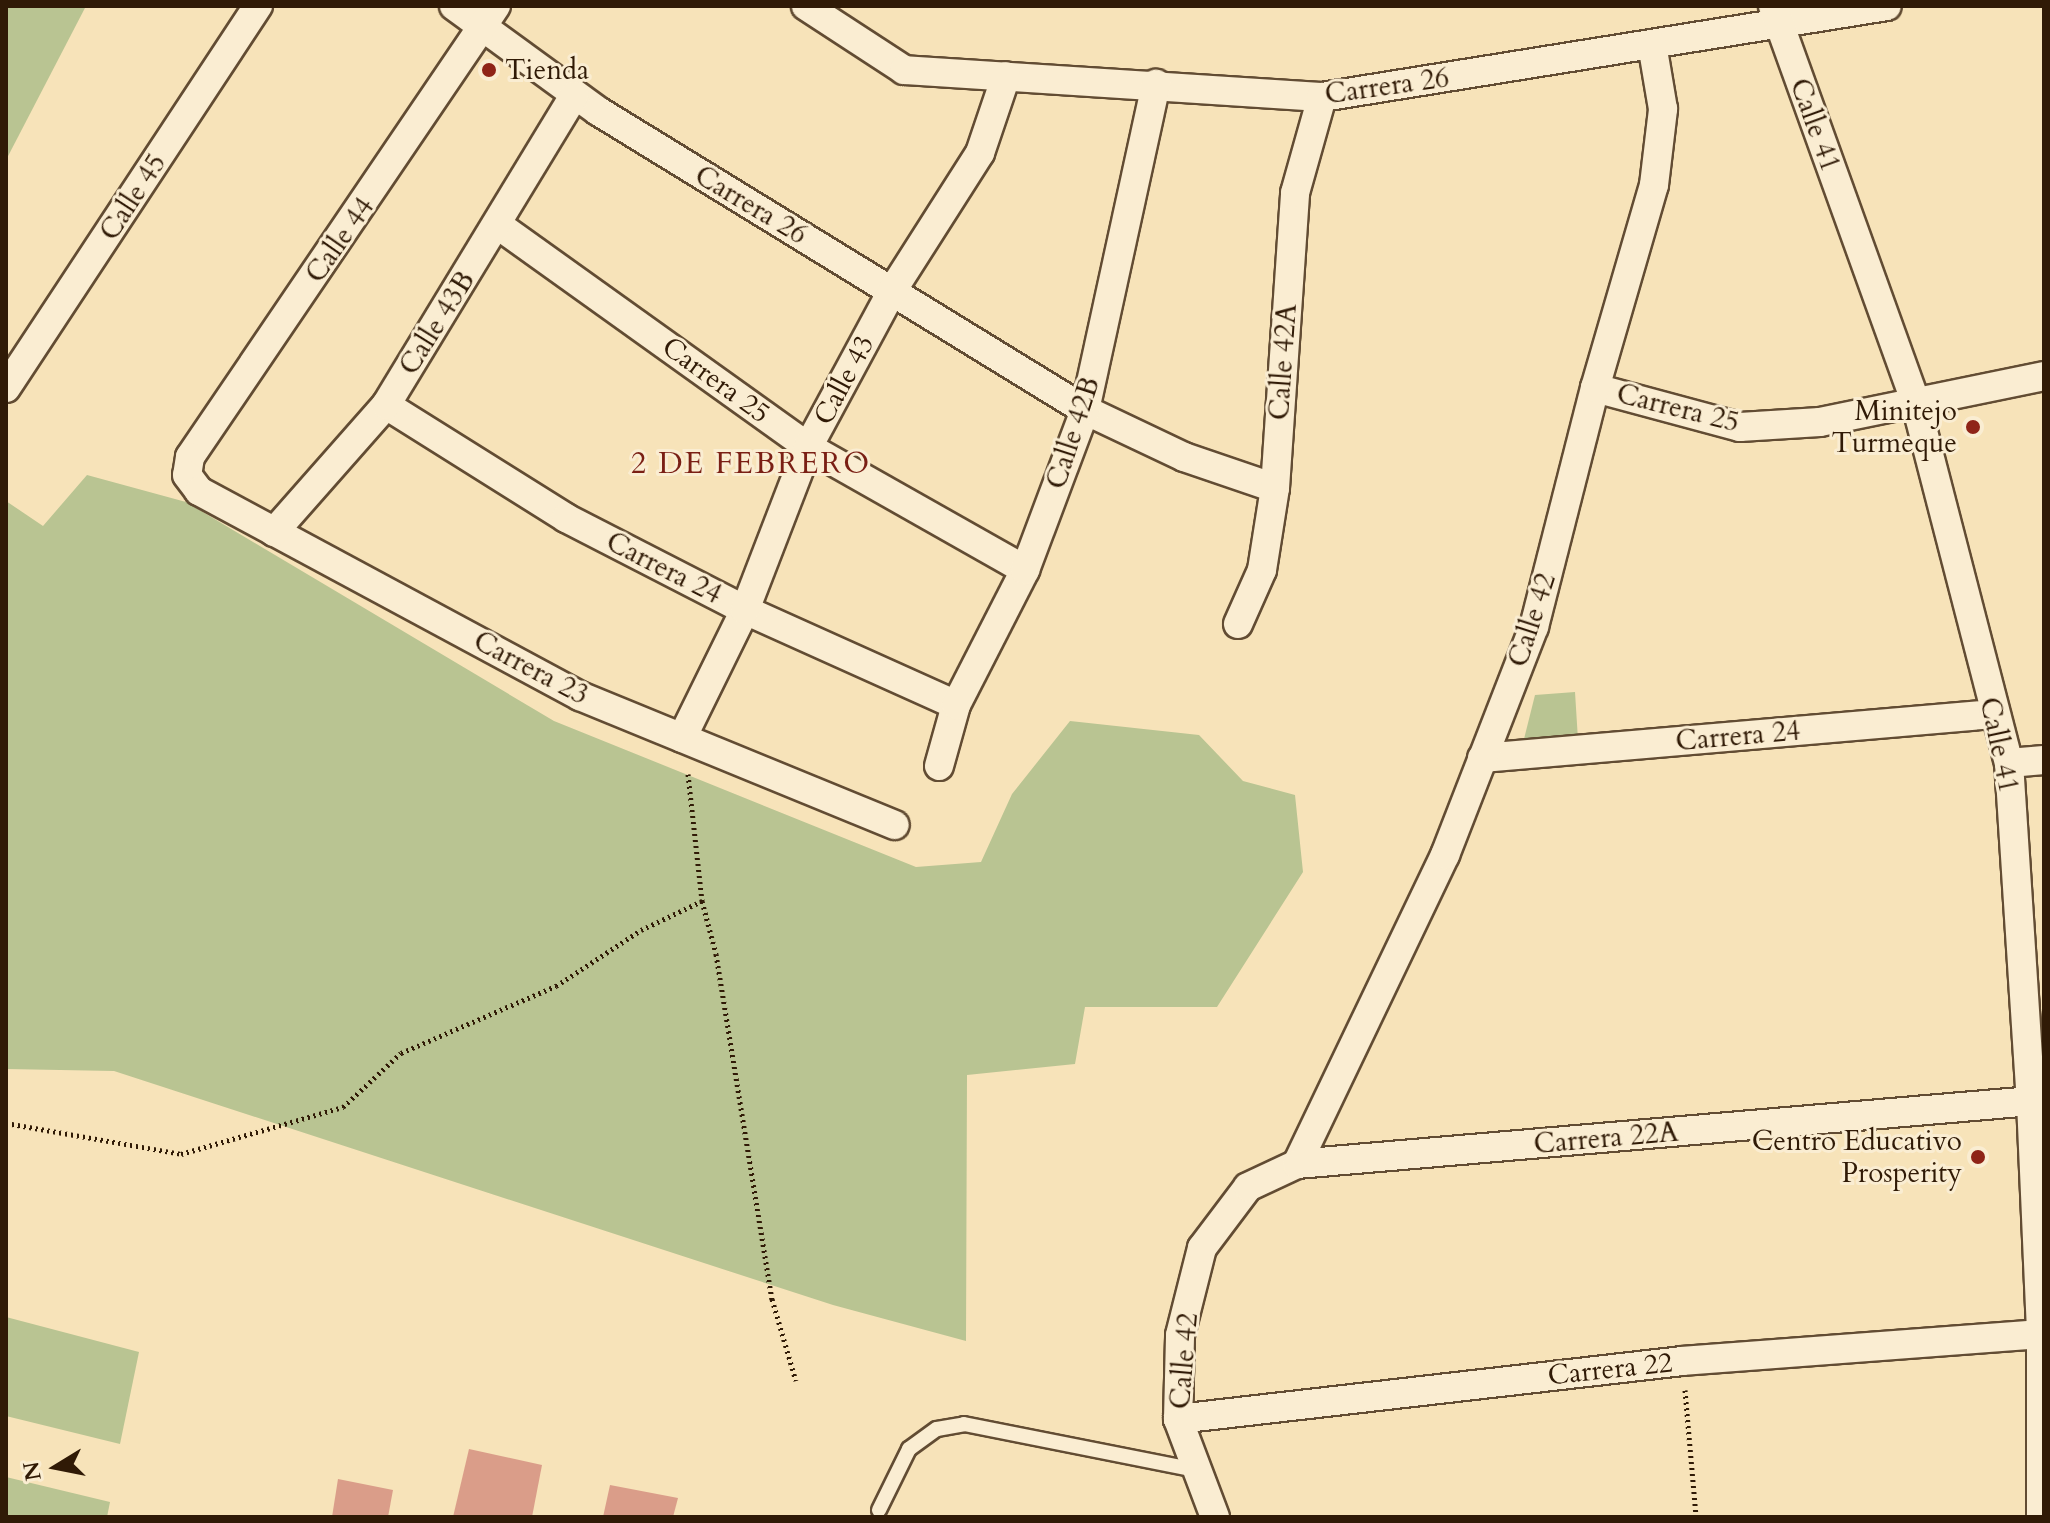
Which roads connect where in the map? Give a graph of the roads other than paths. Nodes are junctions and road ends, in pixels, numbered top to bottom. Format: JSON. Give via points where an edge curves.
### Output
{"nodes":[{"id":1,"x":258,"y":6,"type":"edge"},
{"id":2,"x":454,"y":6,"type":"edge"},
{"id":3,"x":806,"y":6,"type":"edge"},
{"id":4,"x":1887,"y":6,"type":"edge"},
{"id":5,"x":1775,"y":13,"type":"edge"},
{"id":6,"x":488,"y":15,"type":"edge"},
{"id":7,"x":1652,"y":44,"type":"junction"},
{"id":8,"x":1006,"y":76,"type":"junction"},
{"id":9,"x":1156,"y":84,"type":"junction"},
{"id":10,"x":574,"y":96,"type":"junction"},
{"id":11,"x":1322,"y":97,"type":"junction"},
{"id":12,"x":498,"y":225,"type":"junction"},
{"id":13,"x":892,"y":291,"type":"junction"},
{"id":14,"x":2044,"y":376,"type":"edge"},
{"id":15,"x":6,"y":388,"type":"edge"},
{"id":16,"x":1595,"y":388,"type":"junction"},
{"id":17,"x":1916,"y":404,"type":"junction"},
{"id":18,"x":386,"y":405,"type":"junction"},
{"id":19,"x":1085,"y":410,"type":"junction"},
{"id":20,"x":808,"y":447,"type":"junction"},
{"id":21,"x":187,"y":475,"type":"joint"},
{"id":22,"x":1275,"y":488,"type":"junction"},
{"id":23,"x":274,"y":532,"type":"junction"},
{"id":24,"x":1025,"y":570,"type":"junction"},
{"id":25,"x":745,"y":610,"type":"junction"},
{"id":26,"x":1238,"y":624,"type":"dead end"},
{"id":27,"x":956,"y":705,"type":"junction"},
{"id":28,"x":1994,"y":714,"type":"junction"},
{"id":29,"x":682,"y":738,"type":"junction"},
{"id":30,"x":1482,"y":758,"type":"junction"},
{"id":31,"x":2044,"y":760,"type":"edge"},
{"id":32,"x":2009,"y":763,"type":"junction"},
{"id":33,"x":939,"y":766,"type":"dead end"},
{"id":34,"x":895,"y":825,"type":"dead end"},
{"id":35,"x":2037,"y":1101,"type":"edge"},
{"id":36,"x":1297,"y":1164,"type":"junction"},
{"id":37,"x":1202,"y":1248,"type":"joint"},
{"id":38,"x":2042,"y":1334,"type":"edge"},
{"id":39,"x":1178,"y":1419,"type":"junction"},
{"id":40,"x":1196,"y":1470,"type":"junction"},
{"id":41,"x":879,"y":1510,"type":"dead end"},
{"id":42,"x":1215,"y":1517,"type":"edge"},
{"id":43,"x":2041,"y":1517,"type":"edge"}],
"edges":[{"from":1,"to":15,"type":"street","name":"Calle 45"},
{"from":2,"to":6,"type":"street","name":"Carrera 26"},
{"from":3,"to":8,"type":"street","name":"Carrera 26","via":[[904,70]]},
{"from":4,"to":5,"type":"street","name":"Carrera 26"},
{"from":5,"to":7,"type":"street","name":"Carrera 26"},
{"from":5,"to":17,"type":"street","name":"Calle 41"},
{"from":6,"to":10,"type":"street","name":"Carrera 26"},
{"from":6,"to":21,"type":"street","name":"Calle 44","via":[[381,181],[190,457]]},
{"from":7,"to":11,"type":"street","name":"Carrera 26"},
{"from":7,"to":16,"type":"street","name":"Calle 42","via":[[1663,109],[1654,185]]},
{"from":8,"to":9,"type":"street","name":"Carrera 26"},
{"from":8,"to":13,"type":"street","name":"Calle 43","via":[[980,153]]},
{"from":9,"to":11,"type":"street","name":"Carrera 26"},
{"from":9,"to":19,"type":"street","name":"Calle 42B"},
{"from":10,"to":12,"type":"street","name":"Calle 43B"},
{"from":10,"to":13,"type":"street","name":"Carrera 26"},
{"from":11,"to":22,"type":"street","name":"Calle 42A","via":[[1295,193]]},
{"from":12,"to":18,"type":"street","name":"Calle 43B"},
{"from":12,"to":20,"type":"street","name":"Carrera 25"},
{"from":13,"to":19,"type":"street","name":"Carrera 26"},
{"from":13,"to":20,"type":"street","name":"Calle 43"},
{"from":14,"to":17,"type":"street","name":"Carrera 25"},
{"from":16,"to":17,"type":"street","name":"Carrera 25","via":[[1740,427],[1820,422]]},
{"from":16,"to":30,"type":"street","name":"Calle 42","via":[[1534,627]]},
{"from":17,"to":28,"type":"street","name":"Calle 41"},
{"from":18,"to":23,"type":"street","name":"Calle 43B"},
{"from":18,"to":25,"type":"street","name":"Carrera 24","via":[[566,518]]},
{"from":19,"to":22,"type":"street","name":"Carrera 26","via":[[1184,457]]},
{"from":19,"to":24,"type":"street","name":"Calle 42B"},
{"from":20,"to":24,"type":"street","name":"Carrera 25"},
{"from":20,"to":25,"type":"street","name":"Calle 43"},
{"from":21,"to":23,"type":"street","name":"Carrera 23","via":[[199,491]]},
{"from":22,"to":26,"type":"street","name":"Calle 42A","via":[[1262,570]]},
{"from":23,"to":29,"type":"street","name":"Carrera 23","via":[[580,696]]},
{"from":24,"to":27,"type":"street","name":"Calle 42B"},
{"from":25,"to":27,"type":"street","name":"Carrera 24"},
{"from":25,"to":29,"type":"street","name":"Calle 43"},
{"from":27,"to":33,"type":"street","name":"Calle 42B"},
{"from":28,"to":30,"type":"street","name":"Carrera 24"},
{"from":28,"to":32,"type":"street","name":"Calle 41"},
{"from":29,"to":34,"type":"street","name":"Carrera 23"},
{"from":30,"to":36,"type":"street","name":"Calle 42","via":[[1445,855]]},
{"from":31,"to":32,"type":"street"},
{"from":32,"to":35,"type":"street","name":"Calle 41"},
{"from":35,"to":36,"type":"street","name":"Carrera 22A"},
{"from":35,"to":38,"type":"street","name":"Calle 41"},
{"from":36,"to":37,"type":"street","name":"Carrera 22A","via":[[1248,1187]]},
{"from":37,"to":39,"type":"street","name":"Calle 42","via":[[1180,1335]]},
{"from":38,"to":39,"type":"street","name":"Carrera 22","via":[[1682,1361]]},
{"from":38,"to":43,"type":"street","name":"Calle 41"},
{"from":39,"to":40,"type":"street","name":"Calle 42"},
{"from":40,"to":41,"type":"lane","via":[[964,1424],[937,1429],[909,1449]]},
{"from":40,"to":42,"type":"street","name":"Calle 42"}]}
